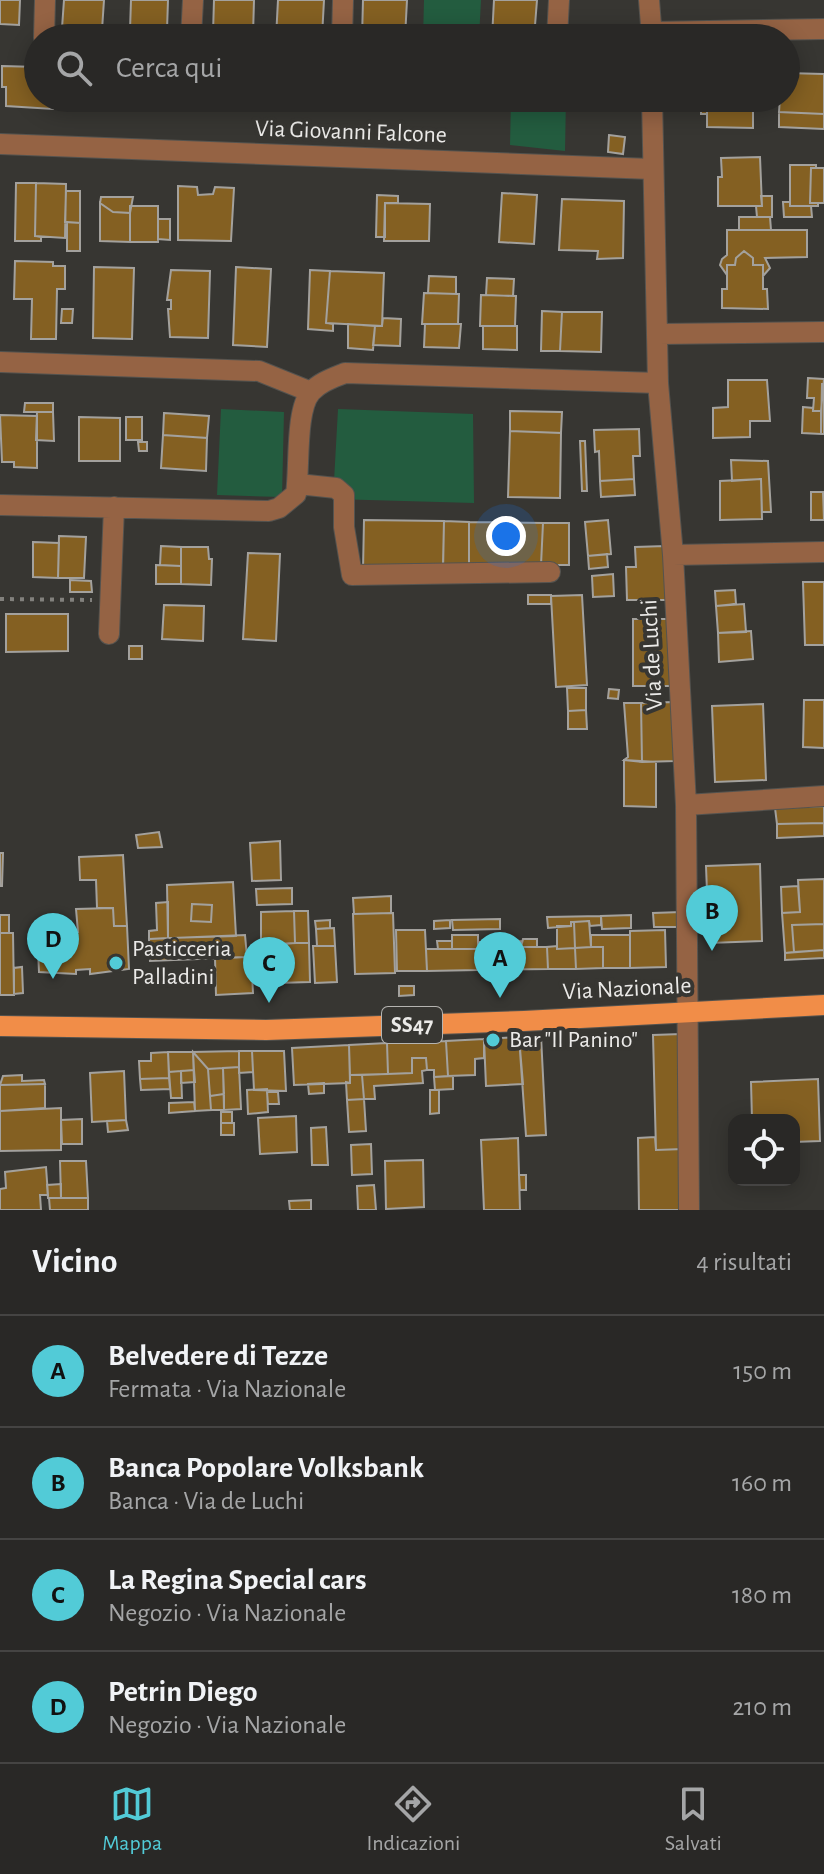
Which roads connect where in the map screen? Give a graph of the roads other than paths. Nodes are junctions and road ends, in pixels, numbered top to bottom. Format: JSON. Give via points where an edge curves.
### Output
{"nodes":[{"id":1,"x":45,"y":0,"type":"edge"},
{"id":2,"x":193,"y":0,"type":"edge"},
{"id":3,"x":343,"y":0,"type":"edge"},
{"id":4,"x":559,"y":0,"type":"edge"},
{"id":5,"x":649,"y":0,"type":"edge"},
{"id":6,"x":44,"y":24,"type":"edge"},
{"id":7,"x":192,"y":24,"type":"edge"},
{"id":8,"x":342,"y":24,"type":"edge"},
{"id":9,"x":558,"y":24,"type":"edge"},
{"id":10,"x":651,"y":24,"type":"edge"},
{"id":11,"x":824,"y":29,"type":"edge"},
{"id":12,"x":800,"y":30,"type":"edge"},
{"id":13,"x":652,"y":112,"type":"edge"},
{"id":14,"x":0,"y":144,"type":"edge"},
{"id":15,"x":651,"y":169,"type":"junction"},
{"id":16,"x":824,"y":332,"type":"edge"},
{"id":17,"x":659,"y":334,"type":"junction"},
{"id":18,"x":0,"y":362,"type":"edge"},
{"id":19,"x":658,"y":383,"type":"junction"},
{"id":20,"x":311,"y":392,"type":"junction"},
{"id":21,"x":298,"y":484,"type":"junction"},
{"id":22,"x":0,"y":505,"type":"edge"},
{"id":23,"x":114,"y":507,"type":"junction"},
{"id":24,"x":824,"y":552,"type":"edge"},
{"id":25,"x":673,"y":555,"type":"junction"},
{"id":26,"x":550,"y":572,"type":"dead end"},
{"id":27,"x":109,"y":634,"type":"dead end"},
{"id":28,"x":824,"y":796,"type":"edge"},
{"id":29,"x":686,"y":805,"type":"junction"},
{"id":30,"x":824,"y":1005,"type":"edge"},
{"id":31,"x":688,"y":1012,"type":"junction"},
{"id":32,"x":0,"y":1026,"type":"edge"},
{"id":33,"x":689,"y":1210,"type":"edge"}],
"edges":[{"from":1,"to":6,"type":"street"},
{"from":2,"to":7,"type":"street"},
{"from":3,"to":8,"type":"street"},
{"from":4,"to":9,"type":"street"},
{"from":5,"to":10,"type":"street"},
{"from":11,"to":12,"type":"street"},
{"from":13,"to":15,"type":"street","name":"Via de Luchi"},
{"from":14,"to":15,"type":"street","name":"Via Giovanni Falcone"},
{"from":15,"to":17,"type":"street","name":"Via de Luchi"},
{"from":16,"to":17,"type":"street"},
{"from":17,"to":19,"type":"street","name":"Via de Luchi"},
{"from":18,"to":20,"type":"street","via":[[259,371]]},
{"from":19,"to":20,"type":"street","via":[[345,373]]},
{"from":19,"to":25,"type":"street","name":"Via de Luchi"},
{"from":20,"to":21,"type":"street","via":[[303,407]]},
{"from":21,"to":23,"type":"street","via":[[288,503],[269,511]]},
{"from":21,"to":26,"type":"street","via":[[336,488],[344,495],[352,575]]},
{"from":22,"to":23,"type":"street"},
{"from":23,"to":27,"type":"street"},
{"from":24,"to":25,"type":"street"},
{"from":25,"to":29,"type":"street","name":"Via de Luchi"},
{"from":28,"to":29,"type":"street"},
{"from":29,"to":31,"type":"street","name":"Via de Luchi"},
{"from":30,"to":31,"type":"main road","name":"Via Nazionale","number":"SS47"},
{"from":31,"to":32,"type":"main road","name":"Via Nazionale","number":"SS47","via":[[266,1030]]},
{"from":31,"to":33,"type":"street","name":"Via de Luchi"}]}
